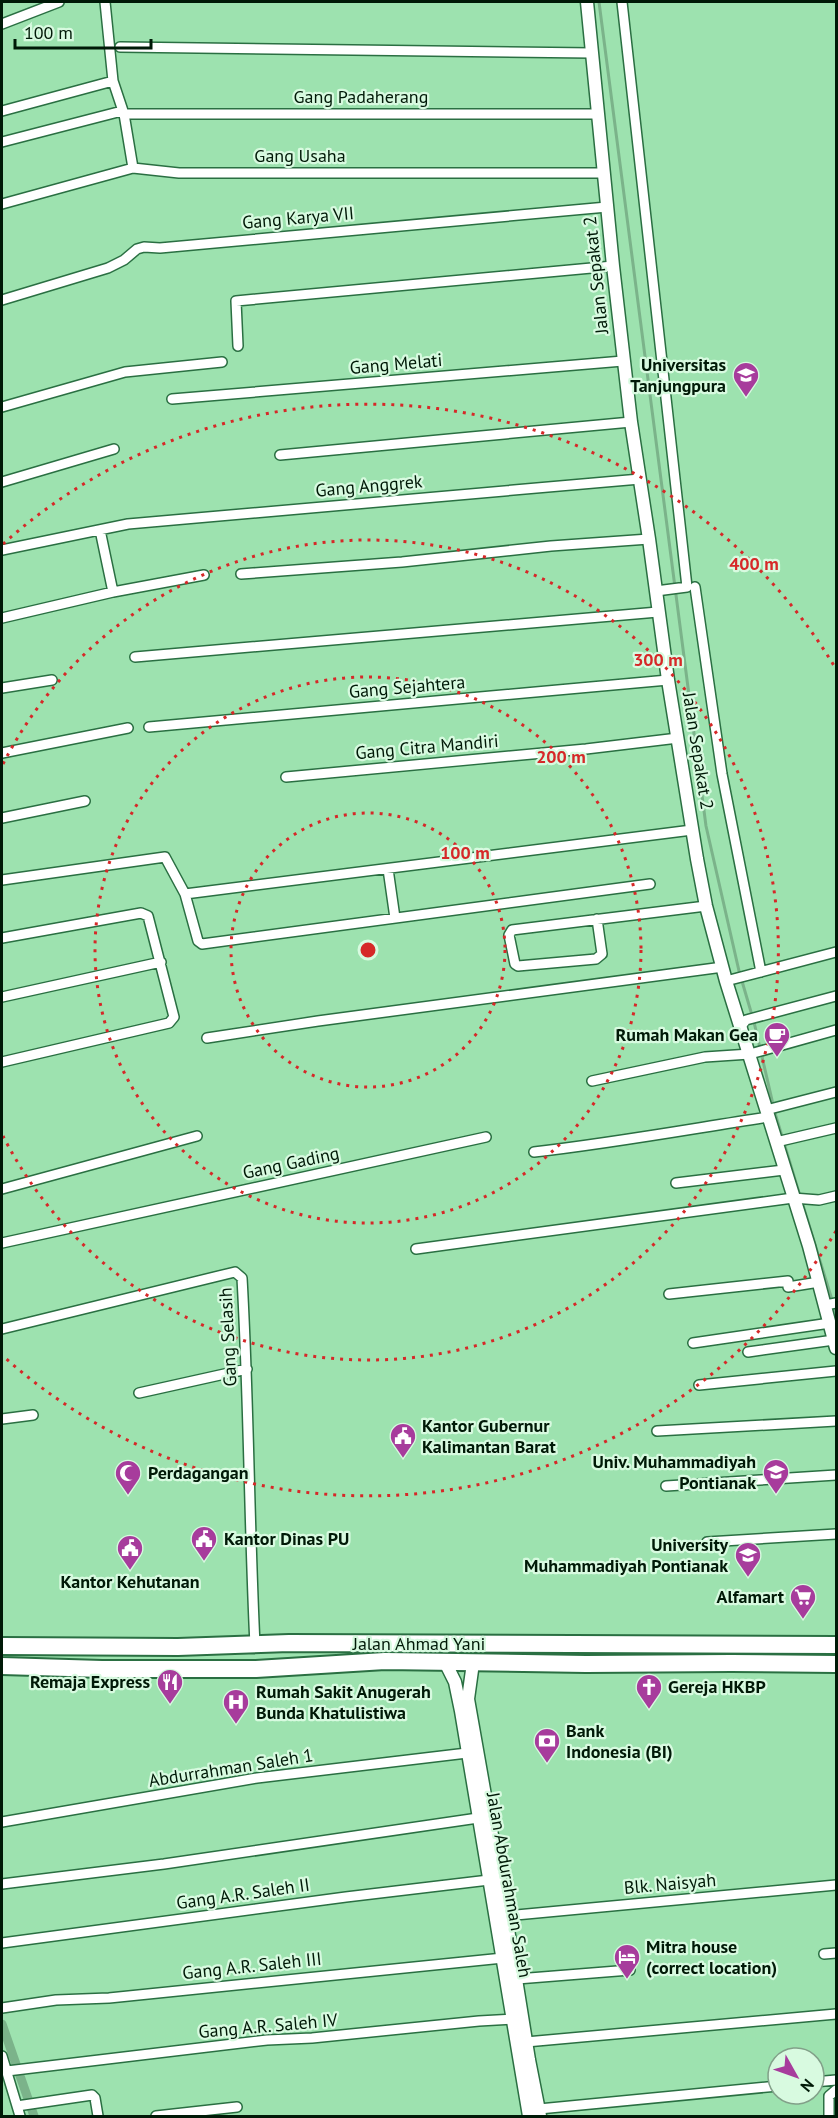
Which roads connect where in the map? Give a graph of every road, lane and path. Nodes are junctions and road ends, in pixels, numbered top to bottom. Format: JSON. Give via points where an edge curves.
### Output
{"nodes":[{"id":1,"x":59,"y":2,"type":"edge"},
{"id":2,"x":105,"y":2,"type":"edge"},
{"id":3,"x":587,"y":2,"type":"edge"},
{"id":4,"x":622,"y":2,"type":"edge"},
{"id":5,"x":2,"y":24,"type":"edge"},
{"id":6,"x":120,"y":47,"type":"dead end"},
{"id":7,"x":592,"y":54,"type":"junction"},
{"id":8,"x":113,"y":81,"type":"junction"},
{"id":9,"x":2,"y":111,"type":"edge"},
{"id":10,"x":123,"y":113,"type":"junction"},
{"id":11,"x":598,"y":114,"type":"junction"},
{"id":12,"x":2,"y":142,"type":"edge"},
{"id":13,"x":133,"y":168,"type":"junction"},
{"id":14,"x":604,"y":173,"type":"junction"},
{"id":15,"x":2,"y":204,"type":"edge"},
{"id":16,"x":607,"y":207,"type":"junction"},
{"id":17,"x":613,"y":266,"type":"junction"},
{"id":18,"x":2,"y":300,"type":"edge"},
{"id":19,"x":238,"y":346,"type":"dead end"},
{"id":20,"x":623,"y":361,"type":"junction"},
{"id":21,"x":222,"y":362,"type":"dead end"},
{"id":22,"x":172,"y":399,"type":"dead end"},
{"id":23,"x":2,"y":407,"type":"edge"},
{"id":24,"x":631,"y":422,"type":"junction"},
{"id":25,"x":114,"y":449,"type":"dead end"},
{"id":26,"x":280,"y":454,"type":"dead end"},
{"id":27,"x":640,"y":478,"type":"junction"},
{"id":28,"x":2,"y":482,"type":"edge"},
{"id":29,"x":100,"y":530,"type":"junction"},
{"id":30,"x":649,"y":539,"type":"junction"},
{"id":31,"x":2,"y":550,"type":"edge"},
{"id":32,"x":241,"y":574,"type":"dead end"},
{"id":33,"x":204,"y":575,"type":"dead end"},
{"id":34,"x":695,"y":587,"type":"dead end"},
{"id":35,"x":661,"y":590,"type":"junction"},
{"id":36,"x":113,"y":592,"type":"junction"},
{"id":37,"x":658,"y":612,"type":"junction"},
{"id":38,"x":2,"y":618,"type":"edge"},
{"id":39,"x":135,"y":657,"type":"dead end"},
{"id":40,"x":52,"y":680,"type":"dead end"},
{"id":41,"x":668,"y":680,"type":"junction"},
{"id":42,"x":2,"y":688,"type":"edge"},
{"id":43,"x":149,"y":727,"type":"dead end"},
{"id":44,"x":128,"y":728,"type":"dead end"},
{"id":45,"x":678,"y":738,"type":"junction"},
{"id":46,"x":2,"y":753,"type":"edge"},
{"id":47,"x":286,"y":777,"type":"dead end"},
{"id":48,"x":84,"y":801,"type":"dead end"},
{"id":49,"x":2,"y":818,"type":"edge"},
{"id":50,"x":692,"y":830,"type":"junction"},
{"id":51,"x":388,"y":869,"type":"junction"},
{"id":52,"x":2,"y":880,"type":"edge"},
{"id":53,"x":650,"y":884,"type":"dead end"},
{"id":54,"x":185,"y":894,"type":"junction"},
{"id":55,"x":706,"y":906,"type":"junction"},
{"id":56,"x":395,"y":918,"type":"junction"},
{"id":57,"x":597,"y":919,"type":"junction"},
{"id":58,"x":2,"y":938,"type":"edge"},
{"id":59,"x":837,"y":952,"type":"edge"},
{"id":60,"x":161,"y":962,"type":"junction"},
{"id":61,"x":723,"y":967,"type":"junction"},
{"id":62,"x":761,"y":972,"type":"junction"},
{"id":63,"x":735,"y":979,"type":"junction"},
{"id":64,"x":837,"y":996,"type":"edge"},
{"id":65,"x":2,"y":997,"type":"edge"},
{"id":66,"x":744,"y":1023,"type":"junction"},
{"id":67,"x":837,"y":1030,"type":"edge"},
{"id":68,"x":207,"y":1038,"type":"dead end"},
{"id":69,"x":753,"y":1053,"type":"junction"},
{"id":70,"x":2,"y":1062,"type":"edge"},
{"id":71,"x":592,"y":1081,"type":"dead end"},
{"id":72,"x":837,"y":1092,"type":"edge"},
{"id":73,"x":768,"y":1112,"type":"junction"},
{"id":74,"x":837,"y":1128,"type":"edge"},
{"id":75,"x":197,"y":1136,"type":"dead end"},
{"id":76,"x":486,"y":1137,"type":"dead end"},
{"id":77,"x":782,"y":1141,"type":"junction"},
{"id":78,"x":534,"y":1152,"type":"dead end"},
{"id":79,"x":784,"y":1170,"type":"junction"},
{"id":80,"x":675,"y":1183,"type":"dead end"},
{"id":81,"x":2,"y":1189,"type":"edge"},
{"id":82,"x":837,"y":1196,"type":"edge"},
{"id":83,"x":803,"y":1199,"type":"junction"},
{"id":84,"x":2,"y":1243,"type":"edge"},
{"id":85,"x":416,"y":1249,"type":"dead end"},
{"id":86,"x":819,"y":1282,"type":"junction"},
{"id":87,"x":669,"y":1294,"type":"dead end"},
{"id":88,"x":830,"y":1304,"type":"edge"},
{"id":89,"x":830,"y":1323,"type":"junction"},
{"id":90,"x":2,"y":1329,"type":"edge"},
{"id":91,"x":693,"y":1343,"type":"dead end"},
{"id":92,"x":835,"y":1344,"type":"edge"},
{"id":93,"x":748,"y":1352,"type":"dead end"},
{"id":94,"x":247,"y":1369,"type":"junction"},
{"id":95,"x":837,"y":1371,"type":"edge"},
{"id":96,"x":699,"y":1385,"type":"dead end"},
{"id":97,"x":139,"y":1393,"type":"dead end"},
{"id":98,"x":33,"y":1415,"type":"dead end"},
{"id":99,"x":2,"y":1419,"type":"edge"},
{"id":100,"x":837,"y":1421,"type":"edge"},
{"id":101,"x":657,"y":1431,"type":"dead end"},
{"id":102,"x":837,"y":1475,"type":"edge"},
{"id":103,"x":666,"y":1486,"type":"dead end"},
{"id":104,"x":837,"y":1534,"type":"edge"},
{"id":105,"x":706,"y":1542,"type":"dead end"},
{"id":106,"x":255,"y":1645,"type":"junction"},
{"id":107,"x":837,"y":1645,"type":"edge"},
{"id":108,"x":2,"y":1646,"type":"edge"},
{"id":109,"x":178,"y":1647,"type":"junction"},
{"id":110,"x":445,"y":1662,"type":"junction"},
{"id":111,"x":473,"y":1663,"type":"junction"},
{"id":112,"x":837,"y":1664,"type":"edge"},
{"id":113,"x":2,"y":1666,"type":"edge"},
{"id":114,"x":179,"y":1669,"type":"junction"},
{"id":115,"x":470,"y":1739,"type":"junction"},
{"id":116,"x":467,"y":1753,"type":"junction"},
{"id":117,"x":478,"y":1818,"type":"junction"},
{"id":118,"x":2,"y":1822,"type":"edge"},
{"id":119,"x":489,"y":1880,"type":"junction"},
{"id":120,"x":2,"y":1884,"type":"edge"},
{"id":121,"x":837,"y":1885,"type":"edge"},
{"id":122,"x":506,"y":1916,"type":"junction"},
{"id":123,"x":2,"y":1943,"type":"edge"},
{"id":124,"x":837,"y":1953,"type":"edge"},
{"id":125,"x":825,"y":1954,"type":"dead end"},
{"id":126,"x":503,"y":1958,"type":"junction"},
{"id":127,"x":630,"y":1970,"type":"dead end"},
{"id":128,"x":517,"y":1979,"type":"junction"},
{"id":129,"x":3,"y":2008,"type":"edge"},
{"id":130,"x":837,"y":2014,"type":"edge"},
{"id":131,"x":514,"y":2019,"type":"junction"},
{"id":132,"x":526,"y":2042,"type":"junction"},
{"id":133,"x":2,"y":2056,"type":"edge"},
{"id":134,"x":525,"y":2060,"type":"junction"},
{"id":135,"x":6,"y":2069,"type":"edge"},
{"id":136,"x":766,"y":2087,"type":"edge"},
{"id":137,"x":837,"y":2090,"type":"edge"},
{"id":138,"x":20,"y":2106,"type":"junction"},
{"id":139,"x":237,"y":2107,"type":"dead end"},
{"id":140,"x":536,"y":2114,"type":"edge"},
{"id":141,"x":20,"y":2116,"type":"edge"},
{"id":142,"x":99,"y":2116,"type":"edge"},
{"id":143,"x":156,"y":2116,"type":"edge"},
{"id":144,"x":829,"y":2116,"type":"edge"}],
"edges":[{"from":1,"to":5,"type":"street"},
{"from":2,"to":8,"type":"street"},
{"from":3,"to":7,"type":"street","name":"Jalan Sepakat 2"},
{"from":4,"to":35,"type":"street","via":[[687,587]]},
{"from":6,"to":7,"type":"street"},
{"from":7,"to":11,"type":"street","name":"Jalan Sepakat 2"},
{"from":8,"to":9,"type":"street"},
{"from":8,"to":10,"type":"street"},
{"from":10,"to":11,"type":"street","name":"Gang Padaherang"},
{"from":10,"to":12,"type":"street","name":"Gang Padaherang"},
{"from":10,"to":13,"type":"street"},
{"from":11,"to":14,"type":"street","name":"Jalan Sepakat 2"},
{"from":13,"to":14,"type":"street","name":"Gang Usaha","via":[[179,173]]},
{"from":13,"to":15,"type":"street","name":"Gang Usaha"},
{"from":14,"to":16,"type":"street","name":"Jalan Sepakat 2"},
{"from":16,"to":17,"type":"street","name":"Jalan Sepakat 2"},
{"from":16,"to":18,"type":"street","name":"Gang Karya VII","via":[[144,247],[108,268]]},
{"from":17,"to":19,"type":"street","via":[[236,301]]},
{"from":17,"to":20,"type":"street","name":"Jalan Sepakat 2"},
{"from":20,"to":22,"type":"street","name":"Gang Melati"},
{"from":20,"to":24,"type":"street","name":"Jalan Sepakat 2"},
{"from":21,"to":23,"type":"street","via":[[125,372]]},
{"from":24,"to":26,"type":"street"},
{"from":24,"to":27,"type":"street","name":"Jalan Sepakat 2"},
{"from":25,"to":28,"type":"street"},
{"from":27,"to":29,"type":"street","name":"Gang Anggrek","via":[[208,516]]},
{"from":27,"to":30,"type":"street","name":"Jalan Sepakat 2"},
{"from":29,"to":31,"type":"street","name":"Gang Anggrek"},
{"from":29,"to":36,"type":"street"},
{"from":30,"to":32,"type":"street"},
{"from":30,"to":35,"type":"street","name":"Jalan Sepakat 2"},
{"from":33,"to":36,"type":"street"},
{"from":34,"to":62,"type":"street","via":[[722,774]]},
{"from":35,"to":37,"type":"street","name":"Jalan Sepakat 2"},
{"from":36,"to":38,"type":"street"},
{"from":37,"to":39,"type":"street"},
{"from":37,"to":41,"type":"street","name":"Jalan Sepakat 2"},
{"from":40,"to":42,"type":"street"},
{"from":41,"to":43,"type":"street","name":"Gang Sejahtera"},
{"from":41,"to":45,"type":"street","name":"Jalan Sepakat 2"},
{"from":44,"to":46,"type":"street"},
{"from":45,"to":47,"type":"street","name":"Gang Citra Mandiri"},
{"from":45,"to":50,"type":"street","name":"Jalan Sepakat 2"},
{"from":48,"to":49,"type":"street"},
{"from":50,"to":51,"type":"street"},
{"from":50,"to":55,"type":"street","name":"Jalan Sepakat 2"},
{"from":51,"to":54,"type":"street"},
{"from":51,"to":56,"type":"street"},
{"from":52,"to":54,"type":"street","via":[[165,857]]},
{"from":53,"to":56,"type":"street"},
{"from":54,"to":56,"type":"street","via":[[202,944]]},
{"from":55,"to":57,"type":"street"},
{"from":55,"to":61,"type":"street","name":"Jalan Sepakat 2"},
{"from":57,"to":57,"type":"street","via":[[602,954],[596,958],[514,964],[509,935],[512,930]]},
{"from":58,"to":60,"type":"street","via":[[141,913],[148,916]]},
{"from":59,"to":62,"type":"street"},
{"from":60,"to":65,"type":"street"},
{"from":60,"to":70,"type":"street","via":[[174,1017],[169,1023]]},
{"from":61,"to":63,"type":"street","name":"Jalan Sepakat 2"},
{"from":61,"to":68,"type":"street"},
{"from":62,"to":63,"type":"street"},
{"from":63,"to":66,"type":"street","name":"Jalan Sepakat 2"},
{"from":64,"to":66,"type":"street"},
{"from":66,"to":69,"type":"street","name":"Jalan Sepakat 2"},
{"from":67,"to":69,"type":"street"},
{"from":69,"to":71,"type":"street","via":[[705,1057]]},
{"from":69,"to":73,"type":"street","name":"Jalan Sepakat 2"},
{"from":72,"to":73,"type":"street"},
{"from":73,"to":77,"type":"street","name":"Jalan Sepakat 2"},
{"from":73,"to":78,"type":"street","via":[[595,1145]]},
{"from":74,"to":77,"type":"street"},
{"from":75,"to":81,"type":"street"},
{"from":76,"to":84,"type":"street","name":"Gang Gading"},
{"from":77,"to":79,"type":"street","name":"Jalan Sepakat 2"},
{"from":79,"to":80,"type":"street"},
{"from":79,"to":83,"type":"street","name":"Jalan Sepakat 2"},
{"from":82,"to":83,"type":"street"},
{"from":83,"to":85,"type":"street"},
{"from":83,"to":86,"type":"street","name":"Jalan Sepakat 2"},
{"from":86,"to":87,"type":"street","via":[[788,1287],[788,1281]]},
{"from":86,"to":88,"type":"street","name":"Jalan Sepakat 2"},
{"from":88,"to":89,"type":"street","name":"Jalan Sepakat 2"},
{"from":89,"to":91,"type":"street"},
{"from":89,"to":92,"type":"street","name":"Jalan Sepakat 2"},
{"from":90,"to":94,"type":"street","name":"Gang Selasih","via":[[235,1272],[242,1278]]},
{"from":92,"to":93,"type":"street"},
{"from":94,"to":97,"type":"street"},
{"from":94,"to":106,"type":"street","name":"Gang Selasih"},
{"from":95,"to":96,"type":"street"},
{"from":98,"to":99,"type":"street"},
{"from":100,"to":101,"type":"street"},
{"from":102,"to":103,"type":"street"},
{"from":104,"to":105,"type":"street"},
{"from":106,"to":107,"type":"highway","name":"Jalan Ahmad Yani"},
{"from":106,"to":109,"type":"highway","name":"Jalan Ahmad Yani"},
{"from":108,"to":109,"type":"highway","name":"Jalan Ahmad Yani"},
{"from":109,"to":114,"type":"highway"},
{"from":110,"to":111,"type":"highway","name":"Jalan Ahmad Yani"},
{"from":110,"to":114,"type":"highway","name":"Jalan Ahmad Yani"},
{"from":110,"to":115,"type":"street","name":"Jalan Abdurahman Saleh","via":[[455,1682]]},
{"from":111,"to":112,"type":"highway","name":"Jalan Ahmad Yani"},
{"from":111,"to":115,"type":"street","name":"Jalan Abdurahman Saleh","via":[[468,1699]]},
{"from":113,"to":114,"type":"highway","name":"Jalan Ahmad Yani"},
{"from":115,"to":116,"type":"street","name":"Jalan Abdurahman Saleh"},
{"from":115,"to":122,"type":"street","name":"Jalan Abdurahman Saleh"},
{"from":116,"to":117,"type":"street","name":"Jalan Abdurahman Saleh"},
{"from":116,"to":118,"type":"street","name":"Abdurrahman Saleh 1","via":[[257,1778]]},
{"from":117,"to":119,"type":"street","name":"Jalan Abdurahman Saleh"},
{"from":117,"to":120,"type":"street"},
{"from":119,"to":123,"type":"street","name":"Gang A.R. Saleh II"},
{"from":119,"to":126,"type":"street","name":"Jalan Abdurahman Saleh"},
{"from":121,"to":122,"type":"street","name":"Blk. Naisyah"},
{"from":122,"to":128,"type":"street","name":"Jalan Abdurahman Saleh"},
{"from":124,"to":125,"type":"street"},
{"from":126,"to":129,"type":"street","name":"Gang A.R. Saleh III"},
{"from":126,"to":131,"type":"street","name":"Jalan Abdurahman Saleh"},
{"from":127,"to":128,"type":"street"},
{"from":128,"to":132,"type":"street","name":"Jalan Abdurahman Saleh"},
{"from":130,"to":132,"type":"street"},
{"from":131,"to":134,"type":"street","name":"Jalan Abdurahman Saleh"},
{"from":131,"to":135,"type":"street","name":"Gang A.R. Saleh IV","via":[[267,2040]]},
{"from":132,"to":134,"type":"street","name":"Jalan Abdurahman Saleh"},
{"from":133,"to":135,"type":"street"},
{"from":134,"to":140,"type":"street","name":"Jalan Abdurahman Saleh"},
{"from":135,"to":138,"type":"street"},
{"from":136,"to":140,"type":"street"},
{"from":137,"to":144,"type":"street","via":[[830,2096]]},
{"from":138,"to":141,"type":"street"},
{"from":138,"to":142,"type":"street","via":[[92,2095]]},
{"from":139,"to":143,"type":"street"}]}
